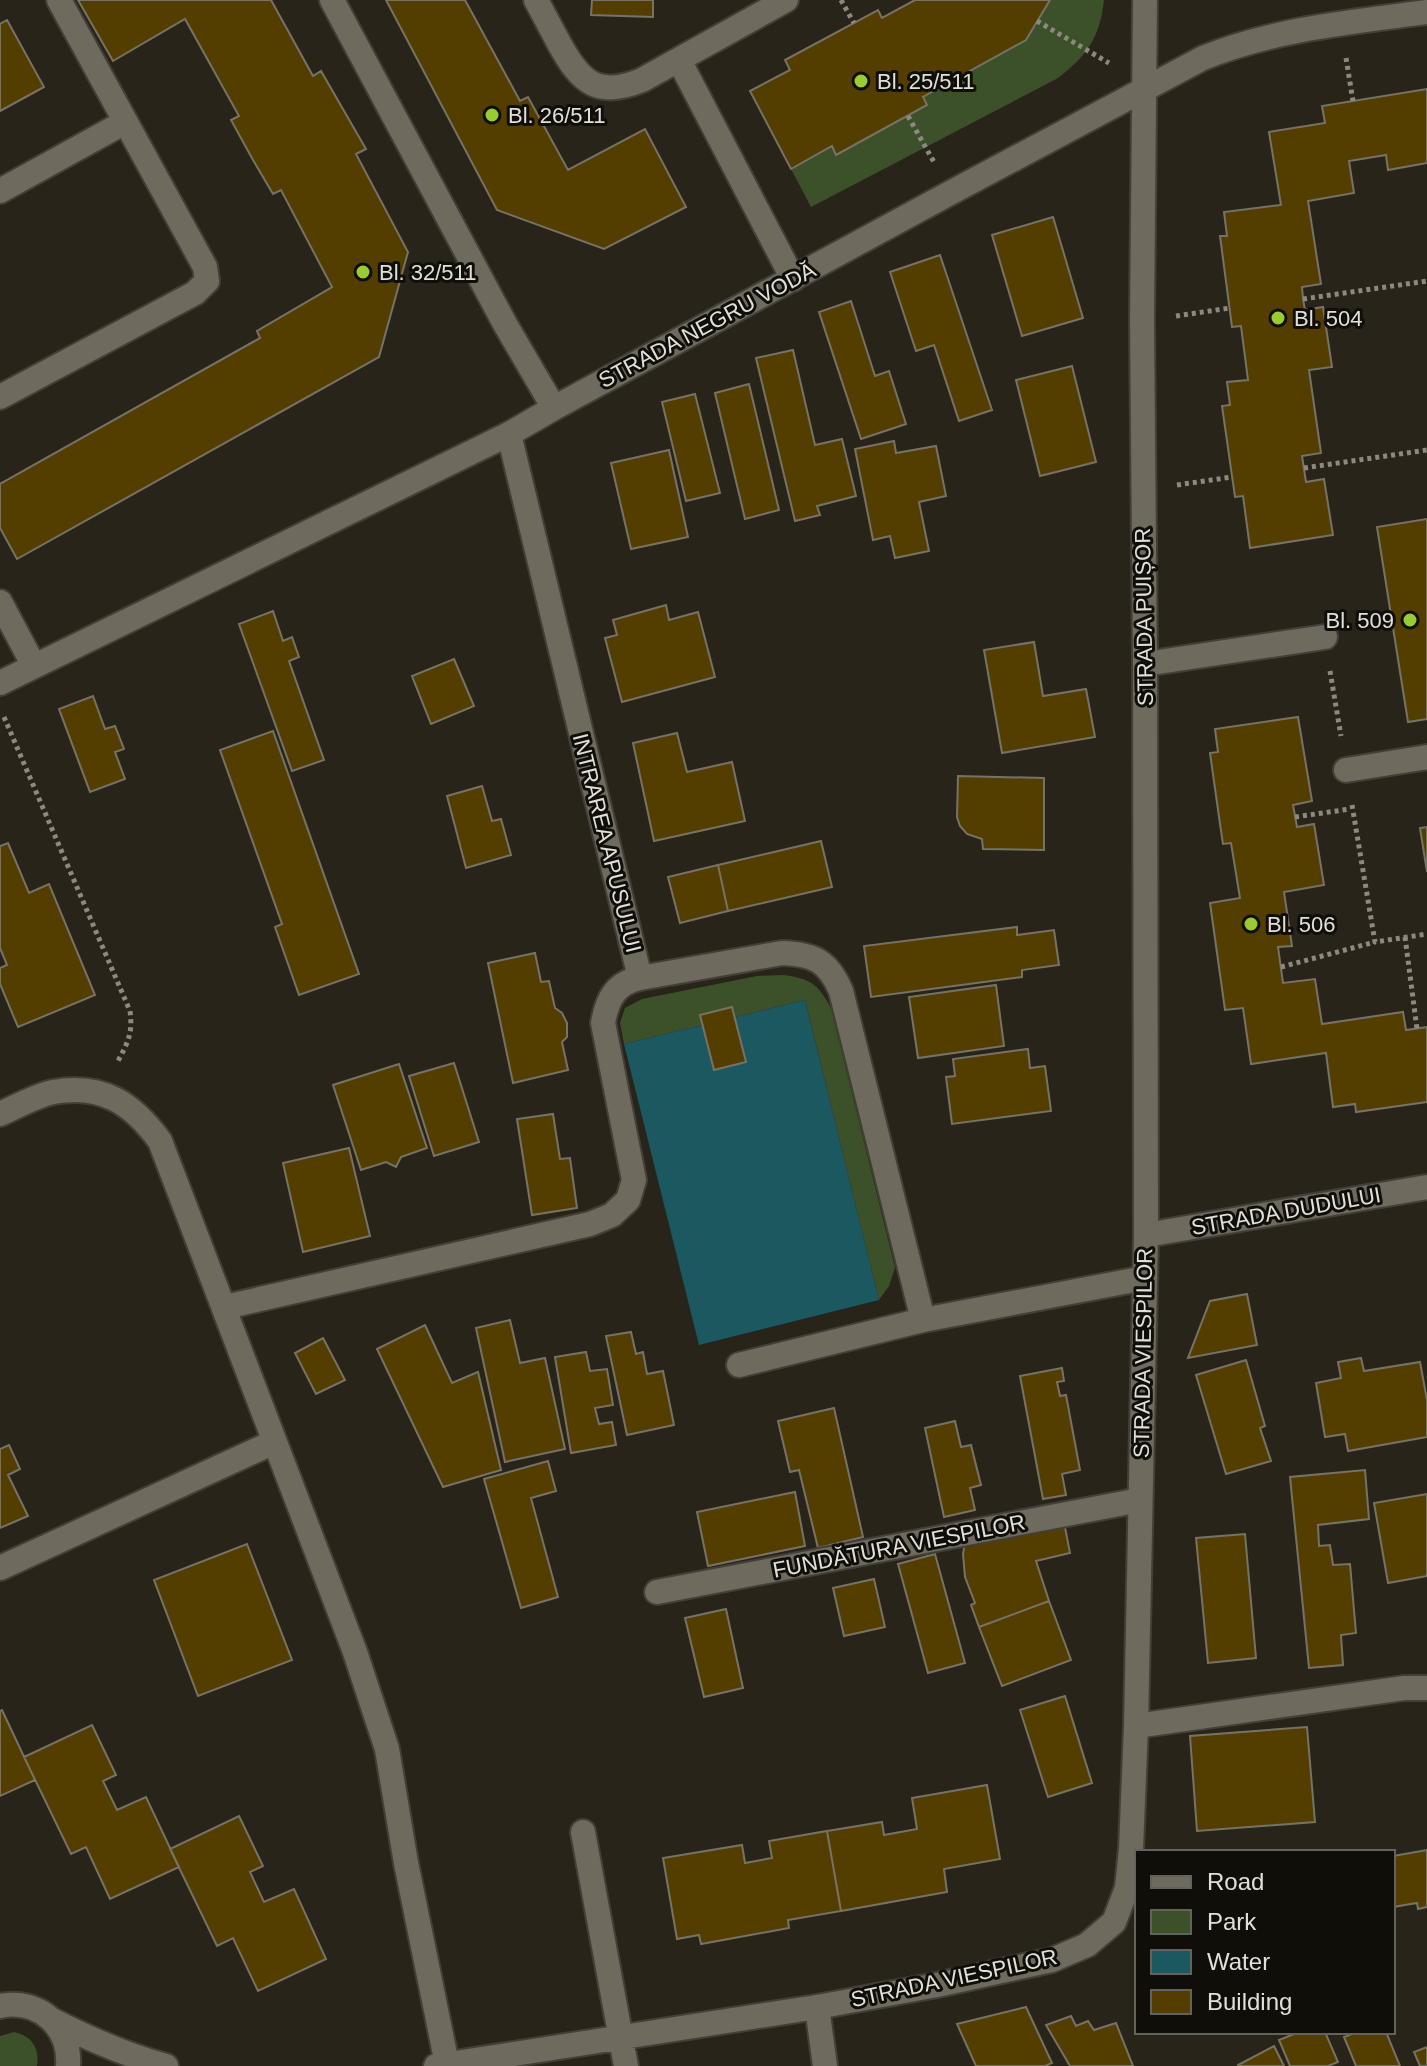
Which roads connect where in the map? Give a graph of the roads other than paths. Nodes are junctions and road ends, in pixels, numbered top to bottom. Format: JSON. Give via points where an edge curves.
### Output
{"nodes":[{"id":1,"x":59,"y":0,"type":"edge"},
{"id":2,"x":332,"y":0,"type":"edge"},
{"id":3,"x":536,"y":0,"type":"edge"},
{"id":4,"x":786,"y":0,"type":"edge"},
{"id":5,"x":1145,"y":0,"type":"edge"},
{"id":6,"x":1427,"y":12,"type":"edge"},
{"id":7,"x":679,"y":60,"type":"junction"},
{"id":8,"x":1143,"y":87,"type":"junction"},
{"id":9,"x":125,"y":122,"type":"junction"},
{"id":10,"x":0,"y":191,"type":"edge"},
{"id":11,"x":793,"y":279,"type":"junction"},
{"id":12,"x":0,"y":397,"type":"edge"},
{"id":13,"x":554,"y":408,"type":"junction"},
{"id":14,"x":509,"y":434,"type":"junction"},
{"id":15,"x":0,"y":602,"type":"edge"},
{"id":16,"x":1325,"y":637,"type":"road end"},
{"id":17,"x":1145,"y":664,"type":"junction"},
{"id":18,"x":34,"y":666,"type":"junction"},
{"id":19,"x":0,"y":683,"type":"edge"},
{"id":20,"x":1427,"y":757,"type":"edge"},
{"id":21,"x":1346,"y":770,"type":"road end"},
{"id":22,"x":640,"y":978,"type":"junction"},
{"id":23,"x":0,"y":1114,"type":"edge"},
{"id":24,"x":1427,"y":1187,"type":"edge"},
{"id":25,"x":1146,"y":1235,"type":"junction"},
{"id":26,"x":1145,"y":1278,"type":"junction"},
{"id":27,"x":225,"y":1307,"type":"junction"},
{"id":28,"x":923,"y":1320,"type":"junction"},
{"id":29,"x":739,"y":1365,"type":"dead end"},
{"id":30,"x":274,"y":1442,"type":"junction"},
{"id":31,"x":1140,"y":1500,"type":"junction"},
{"id":32,"x":0,"y":1568,"type":"edge"},
{"id":33,"x":657,"y":1592,"type":"dead end"},
{"id":34,"x":1427,"y":1688,"type":"edge"},
{"id":35,"x":1136,"y":1726,"type":"junction"},
{"id":36,"x":583,"y":1832,"type":"dead end"},
{"id":37,"x":0,"y":1984,"type":"edge"},
{"id":38,"x":0,"y":2006,"type":"edge"},
{"id":39,"x":27,"y":2006,"type":"junction"},
{"id":40,"x":817,"y":2007,"type":"junction"},
{"id":41,"x":52,"y":2020,"type":"junction"},
{"id":42,"x":622,"y":2038,"type":"junction"},
{"id":43,"x":441,"y":2065,"type":"edge"},
{"id":44,"x":68,"y":2066,"type":"edge"},
{"id":45,"x":166,"y":2066,"type":"edge"},
{"id":46,"x":626,"y":2066,"type":"edge"},
{"id":47,"x":825,"y":2066,"type":"edge"}],
"edges":[{"from":1,"to":9,"type":"street"},
{"from":2,"to":13,"type":"street"},
{"from":3,"to":7,"type":"street","via":[[572,66],[591,84],[631,84]]},
{"from":4,"to":7,"type":"street"},
{"from":5,"to":8,"type":"street","name":"STRADA PUIȘOR"},
{"from":6,"to":8,"type":"street","name":"STRADA NEGRU VODĂ","via":[[1249,41]]},
{"from":7,"to":11,"type":"street"},
{"from":8,"to":11,"type":"street","name":"STRADA NEGRU VODĂ"},
{"from":8,"to":17,"type":"street","name":"STRADA PUIȘOR"},
{"from":9,"to":10,"type":"street"},
{"from":9,"to":12,"type":"street","via":[[205,267],[207,281],[195,293]]},
{"from":11,"to":13,"type":"street","name":"STRADA NEGRU VODĂ"},
{"from":13,"to":14,"type":"street","name":"STRADA NEGRU VODĂ"},
{"from":14,"to":18,"type":"street","name":"STRADA NEGRU VODĂ"},
{"from":14,"to":22,"type":"street","name":"INTRAREA APUSULUI"},
{"from":15,"to":18,"type":"street"},
{"from":16,"to":17,"type":"street"},
{"from":17,"to":25,"type":"street","name":"STRADA PUIȘOR"},
{"from":18,"to":19,"type":"street","name":"STRADA NEGRU VODĂ"},
{"from":20,"to":21,"type":"street"},
{"from":22,"to":27,"type":"street","name":"INTRAREA APUSULUI","via":[[619,986],[603,1023],[634,1180],[628,1200],[612,1215]]},
{"from":22,"to":28,"type":"street","via":[[782,953],[813,957],[826,965],[841,991]]},
{"from":23,"to":27,"type":"street","via":[[51,1093],[84,1090],[124,1103],[144,1119],[160,1141]]},
{"from":24,"to":25,"type":"street","name":"STRADA DUDULUI"},
{"from":25,"to":26,"type":"street","name":"STRADA VIESPILOR"},
{"from":26,"to":28,"type":"street"},
{"from":26,"to":31,"type":"street","name":"STRADA VIESPILOR"},
{"from":27,"to":30,"type":"street"},
{"from":28,"to":29,"type":"street"},
{"from":30,"to":32,"type":"street"},
{"from":30,"to":43,"type":"street","via":[[387,1749]]},
{"from":31,"to":33,"type":"street","name":"FUNDĂTURA VIESPILOR"},
{"from":31,"to":35,"type":"street","name":"STRADA VIESPILOR"},
{"from":34,"to":35,"type":"street"},
{"from":35,"to":40,"type":"street","name":"STRADA VIESPILOR","via":[[1127,1888],[1114,1922],[1087,1945],[1052,1960]]},
{"from":36,"to":42,"type":"street"},
{"from":37,"to":39,"type":"street"},
{"from":38,"to":39,"type":"street"},
{"from":39,"to":41,"type":"street"},
{"from":40,"to":42,"type":"street","name":"STRADA VIESPILOR"},
{"from":40,"to":47,"type":"street"},
{"from":41,"to":44,"type":"street","via":[[67,2045]]},
{"from":41,"to":45,"type":"street"},
{"from":42,"to":43,"type":"street","name":"STRADA VIESPILOR"},
{"from":42,"to":46,"type":"street"}]}
